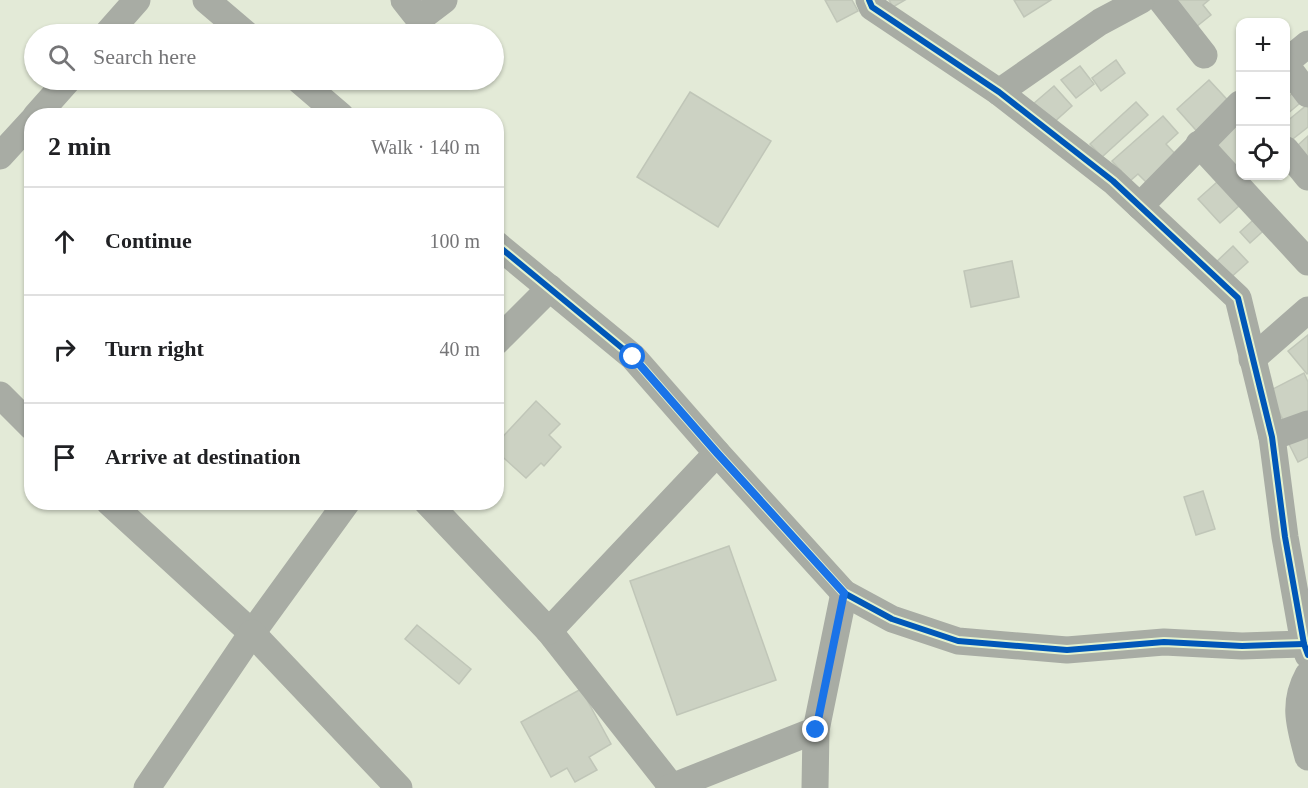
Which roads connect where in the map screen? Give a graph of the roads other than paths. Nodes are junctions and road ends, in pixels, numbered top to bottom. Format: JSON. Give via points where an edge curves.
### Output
{"nodes":[{"id":1,"x":137,"y":0,"type":"edge"},
{"id":2,"x":206,"y":0,"type":"edge"},
{"id":3,"x":404,"y":0,"type":"edge"},
{"id":4,"x":444,"y":0,"type":"edge"},
{"id":5,"x":868,"y":0,"type":"edge"},
{"id":6,"x":1141,"y":0,"type":"edge"},
{"id":7,"x":1161,"y":0,"type":"edge"},
{"id":8,"x":116,"y":24,"type":"edge"},
{"id":9,"x":234,"y":24,"type":"edge"},
{"id":10,"x":1308,"y":44,"type":"edge"},
{"id":11,"x":1204,"y":56,"type":"dead end"},
{"id":12,"x":1290,"y":60,"type":"edge"},
{"id":13,"x":1290,"y":69,"type":"edge"},
{"id":14,"x":59,"y":90,"type":"edge"},
{"id":15,"x":311,"y":90,"type":"edge"},
{"id":16,"x":999,"y":92,"type":"junction"},
{"id":17,"x":1308,"y":94,"type":"edge"},
{"id":18,"x":43,"y":108,"type":"edge"},
{"id":19,"x":332,"y":108,"type":"edge"},
{"id":20,"x":1236,"y":108,"type":"edge"},
{"id":21,"x":24,"y":130,"type":"edge"},
{"id":22,"x":1199,"y":144,"type":"junction"},
{"id":23,"x":1290,"y":155,"type":"edge"},
{"id":24,"x":0,"y":156,"type":"edge"},
{"id":25,"x":1308,"y":177,"type":"edge"},
{"id":26,"x":1140,"y":206,"type":"junction"},
{"id":27,"x":504,"y":251,"type":"edge"},
{"id":28,"x":1308,"y":262,"type":"edge"},
{"id":29,"x":550,"y":288,"type":"junction"},
{"id":30,"x":1308,"y":310,"type":"edge"},
{"id":31,"x":504,"y":334,"type":"edge"},
{"id":32,"x":1252,"y":358,"type":"junction"},
{"id":33,"x":0,"y":395,"type":"edge"},
{"id":34,"x":24,"y":419,"type":"edge"},
{"id":35,"x":1308,"y":424,"type":"edge"},
{"id":36,"x":1272,"y":437,"type":"junction"},
{"id":37,"x":717,"y":453,"type":"junction"},
{"id":38,"x":119,"y":510,"type":"edge"},
{"id":39,"x":341,"y":510,"type":"edge"},
{"id":40,"x":435,"y":510,"type":"edge"},
{"id":41,"x":1296,"y":531,"type":"edge"},
{"id":42,"x":844,"y":593,"type":"junction"},
{"id":43,"x":549,"y":631,"type":"junction"},
{"id":44,"x":252,"y":633,"type":"junction"},
{"id":45,"x":1306,"y":650,"type":"edge"},
{"id":46,"x":1308,"y":675,"type":"edge"},
{"id":47,"x":816,"y":730,"type":"junction"},
{"id":48,"x":1308,"y":757,"type":"edge"},
{"id":49,"x":147,"y":788,"type":"edge"},
{"id":50,"x":399,"y":788,"type":"edge"},
{"id":51,"x":670,"y":788,"type":"edge"},
{"id":52,"x":815,"y":788,"type":"edge"}],
"edges":[{"from":1,"to":8,"type":"street"},
{"from":2,"to":9,"type":"street"},
{"from":3,"to":4,"type":"street","via":[[419,20]]},
{"from":5,"to":16,"type":"street","via":[[872,7]]},
{"from":6,"to":16,"type":"street","via":[[1101,22]]},
{"from":7,"to":11,"type":"street"},
{"from":10,"to":12,"type":"street"},
{"from":13,"to":17,"type":"street"},
{"from":14,"to":18,"type":"street"},
{"from":15,"to":19,"type":"street"},
{"from":16,"to":26,"type":"street"},
{"from":20,"to":22,"type":"street"},
{"from":21,"to":24,"type":"street"},
{"from":22,"to":26,"type":"street"},
{"from":22,"to":28,"type":"street"},
{"from":23,"to":25,"type":"street"},
{"from":26,"to":32,"type":"street","via":[[1238,298]]},
{"from":27,"to":29,"type":"street"},
{"from":29,"to":31,"type":"street"},
{"from":29,"to":37,"type":"street","via":[[633,357]]},
{"from":30,"to":32,"type":"street"},
{"from":32,"to":36,"type":"street"},
{"from":33,"to":34,"type":"street"},
{"from":35,"to":36,"type":"street"},
{"from":36,"to":41,"type":"street"},
{"from":37,"to":42,"type":"street"},
{"from":37,"to":43,"type":"street"},
{"from":38,"to":44,"type":"street"},
{"from":39,"to":44,"type":"street"},
{"from":40,"to":43,"type":"street"},
{"from":41,"to":45,"type":"street"},
{"from":42,"to":45,"type":"street","via":[[892,618],[958,641],[1066,650],[1164,642]]},
{"from":42,"to":47,"type":"street"},
{"from":43,"to":51,"type":"street"},
{"from":44,"to":49,"type":"street"},
{"from":44,"to":50,"type":"street"},
{"from":46,"to":48,"type":"street","via":[[1300,689],[1298,706]]},
{"from":47,"to":51,"type":"street"},
{"from":47,"to":52,"type":"street"}]}
